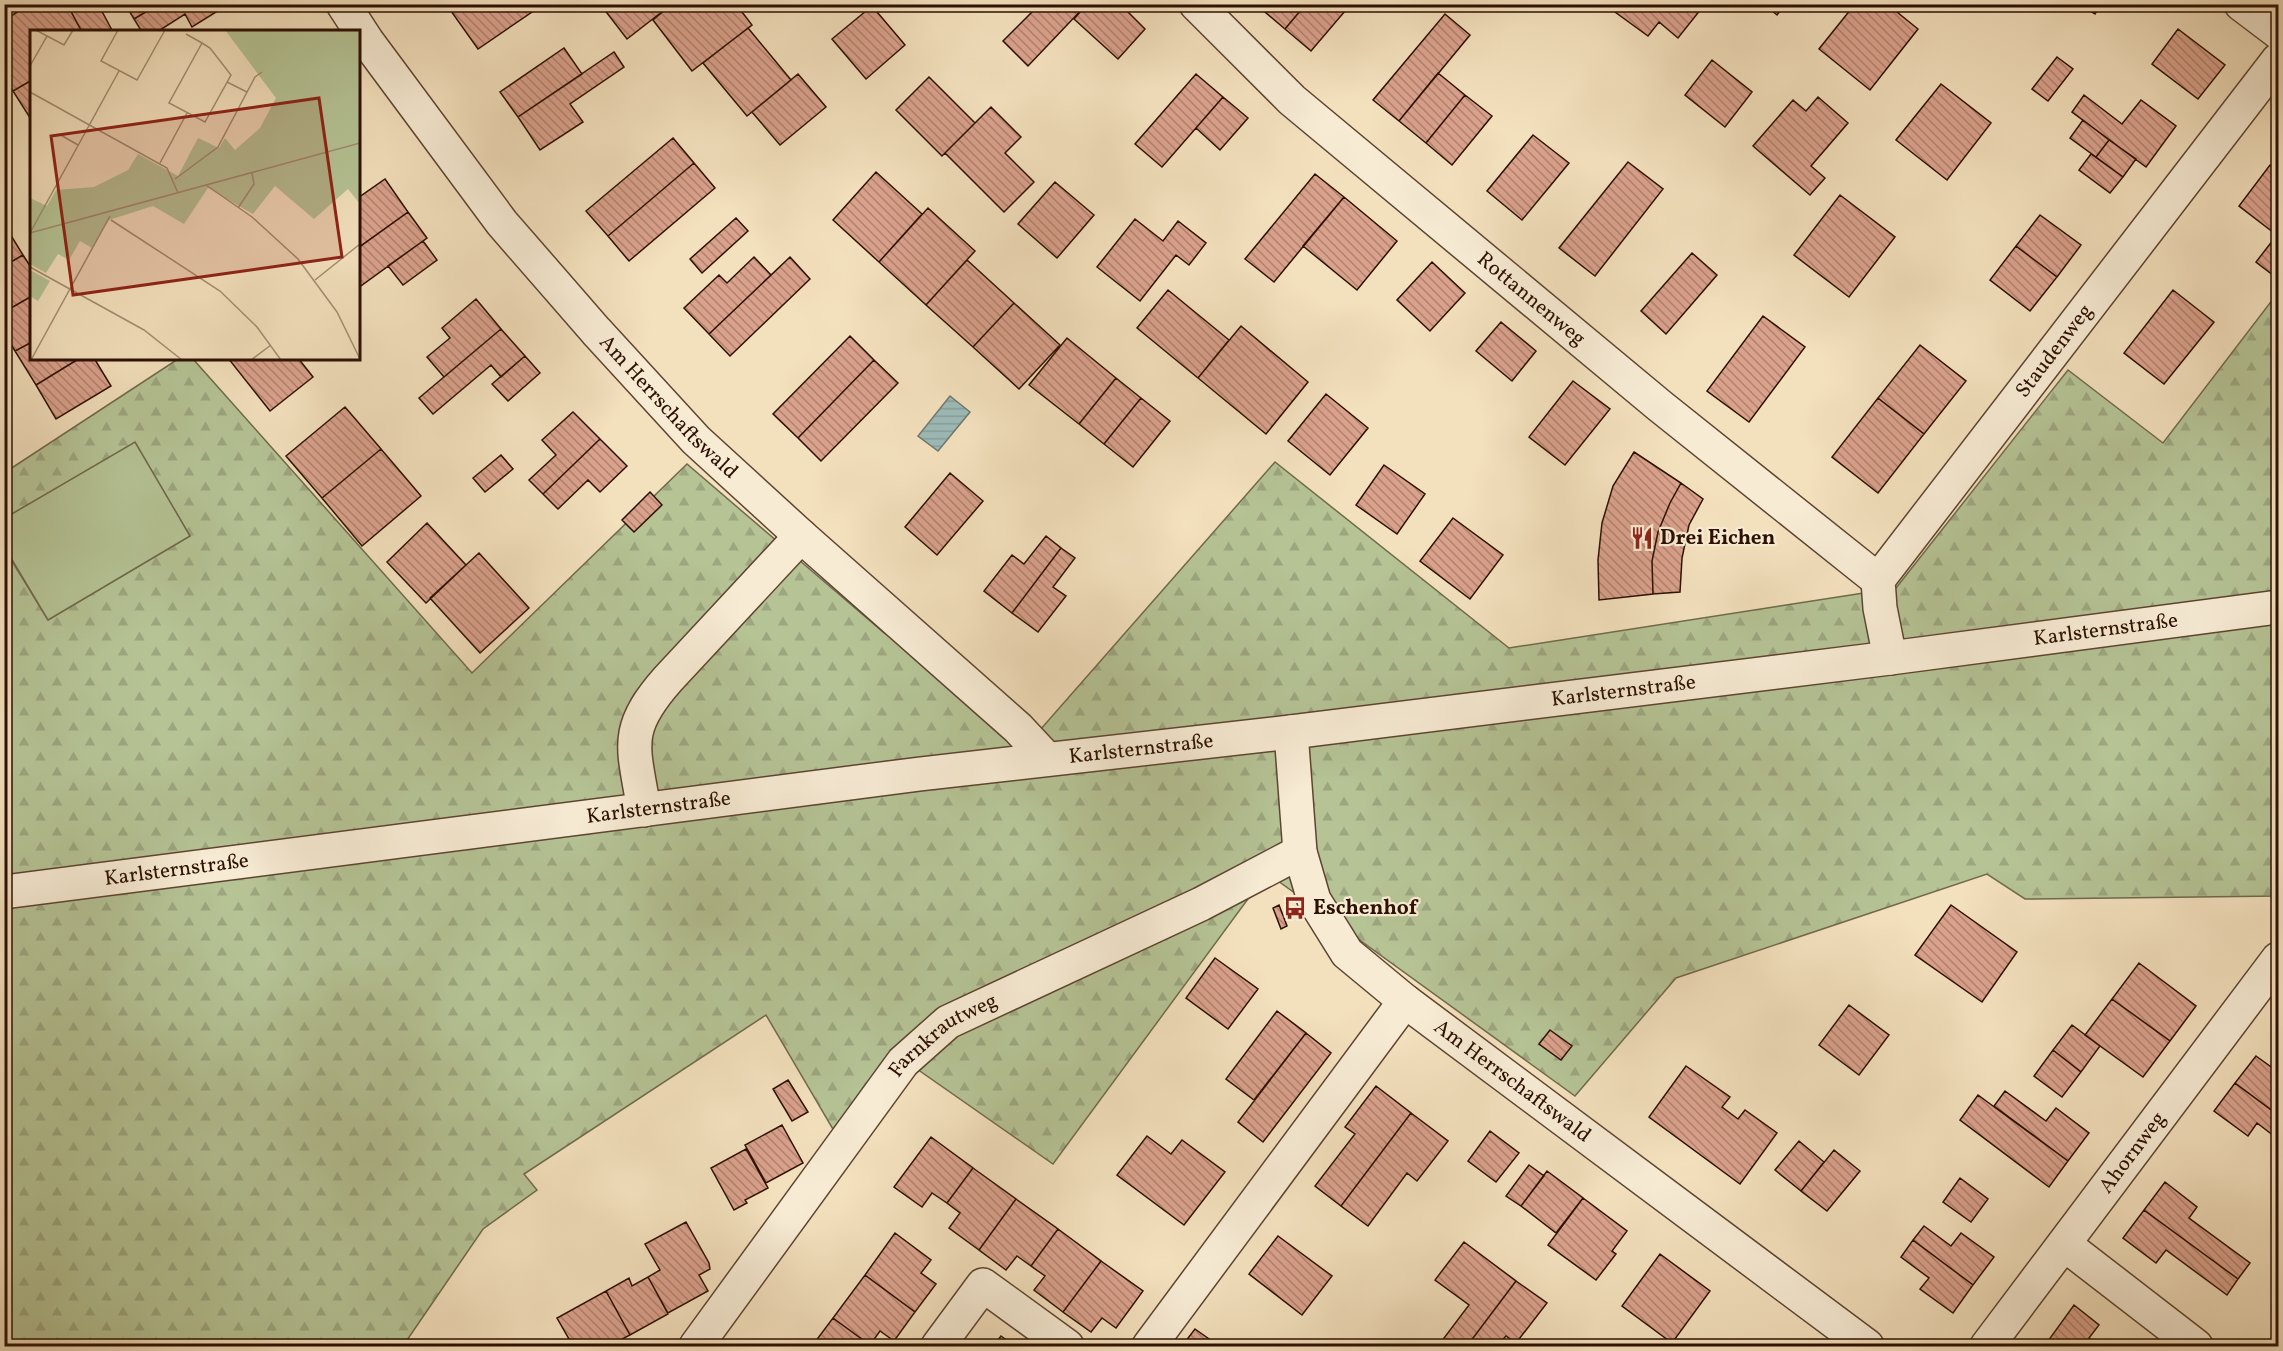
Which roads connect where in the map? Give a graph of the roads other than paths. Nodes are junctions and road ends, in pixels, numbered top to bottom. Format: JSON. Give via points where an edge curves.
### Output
{"nodes":[{"id":1,"x":343,"y":4,"type":"edge"},
{"id":2,"x":1196,"y":4,"type":"edge"},
{"id":3,"x":2241,"y":4,"type":"edge"},
{"id":4,"x":360,"y":30,"type":"edge"},
{"id":5,"x":360,"y":30,"type":"edge"},
{"id":6,"x":2278,"y":32,"type":"edge"},
{"id":7,"x":2278,"y":60,"type":"edge"},
{"id":8,"x":801,"y":536,"type":"junction"},
{"id":9,"x":1878,"y":580,"type":"junction"},
{"id":10,"x":2278,"y":607,"type":"edge"},
{"id":11,"x":1890,"y":658,"type":"junction"},
{"id":12,"x":1291,"y":732,"type":"junction"},
{"id":13,"x":1047,"y":759,"type":"junction"},
{"id":14,"x":644,"y":810,"type":"junction"},
{"id":15,"x":1300,"y":852,"type":"junction"},
{"id":16,"x":4,"y":892,"type":"edge"},
{"id":17,"x":2278,"y":959,"type":"edge"},
{"id":18,"x":1405,"y":1001,"type":"junction"},
{"id":19,"x":2064,"y":1244,"type":"junction"},
{"id":20,"x":696,"y":1347,"type":"edge"},
{"id":21,"x":938,"y":1347,"type":"edge"},
{"id":22,"x":1067,"y":1347,"type":"edge"},
{"id":23,"x":1149,"y":1347,"type":"edge"},
{"id":24,"x":1867,"y":1347,"type":"edge"},
{"id":25,"x":1987,"y":1347,"type":"edge"},
{"id":26,"x":2196,"y":1347,"type":"edge"}],
"edges":[{"from":1,"to":4,"type":"street","name":"Am Herrschaftswald"},
{"from":2,"to":9,"type":"street","name":"Rottannenweg","via":[[1292,100],[1660,406]]},
{"from":3,"to":6,"type":"street"},
{"from":5,"to":8,"type":"street","name":"Am Herrschaftswald","via":[[441,143],[596,331],[696,440]]},
{"from":7,"to":9,"type":"street","name":"Staudenweg"},
{"from":8,"to":13,"type":"street","name":"Am Herrschaftswald","via":[[1018,728]]},
{"from":8,"to":14,"type":"street","via":[[657,692],[644,711],[633,746]]},
{"from":9,"to":11,"type":"street"},
{"from":10,"to":11,"type":"street","name":"Karlsternstraße"},
{"from":11,"to":12,"type":"street","name":"Karlsternstraße"},
{"from":12,"to":13,"type":"street","name":"Karlsternstraße"},
{"from":12,"to":15,"type":"street","name":"Am Herrschaftswald"},
{"from":13,"to":14,"type":"street","name":"Karlsternstraße"},
{"from":14,"to":16,"type":"street","name":"Karlsternstraße"},
{"from":15,"to":18,"type":"street","name":"Am Herrschaftswald","via":[[1314,900],[1347,953]]},
{"from":15,"to":20,"type":"street","name":"Farnkrautweg","via":[[1208,900],[948,1022],[903,1062]]},
{"from":17,"to":19,"type":"street","name":"Ahornweg"},
{"from":18,"to":23,"type":"street"},
{"from":18,"to":24,"type":"street","name":"Am Herrschaftswald"},
{"from":19,"to":25,"type":"street","name":"Ahornweg"},
{"from":19,"to":26,"type":"street"},
{"from":21,"to":22,"type":"street","via":[[983,1285]]}]}
